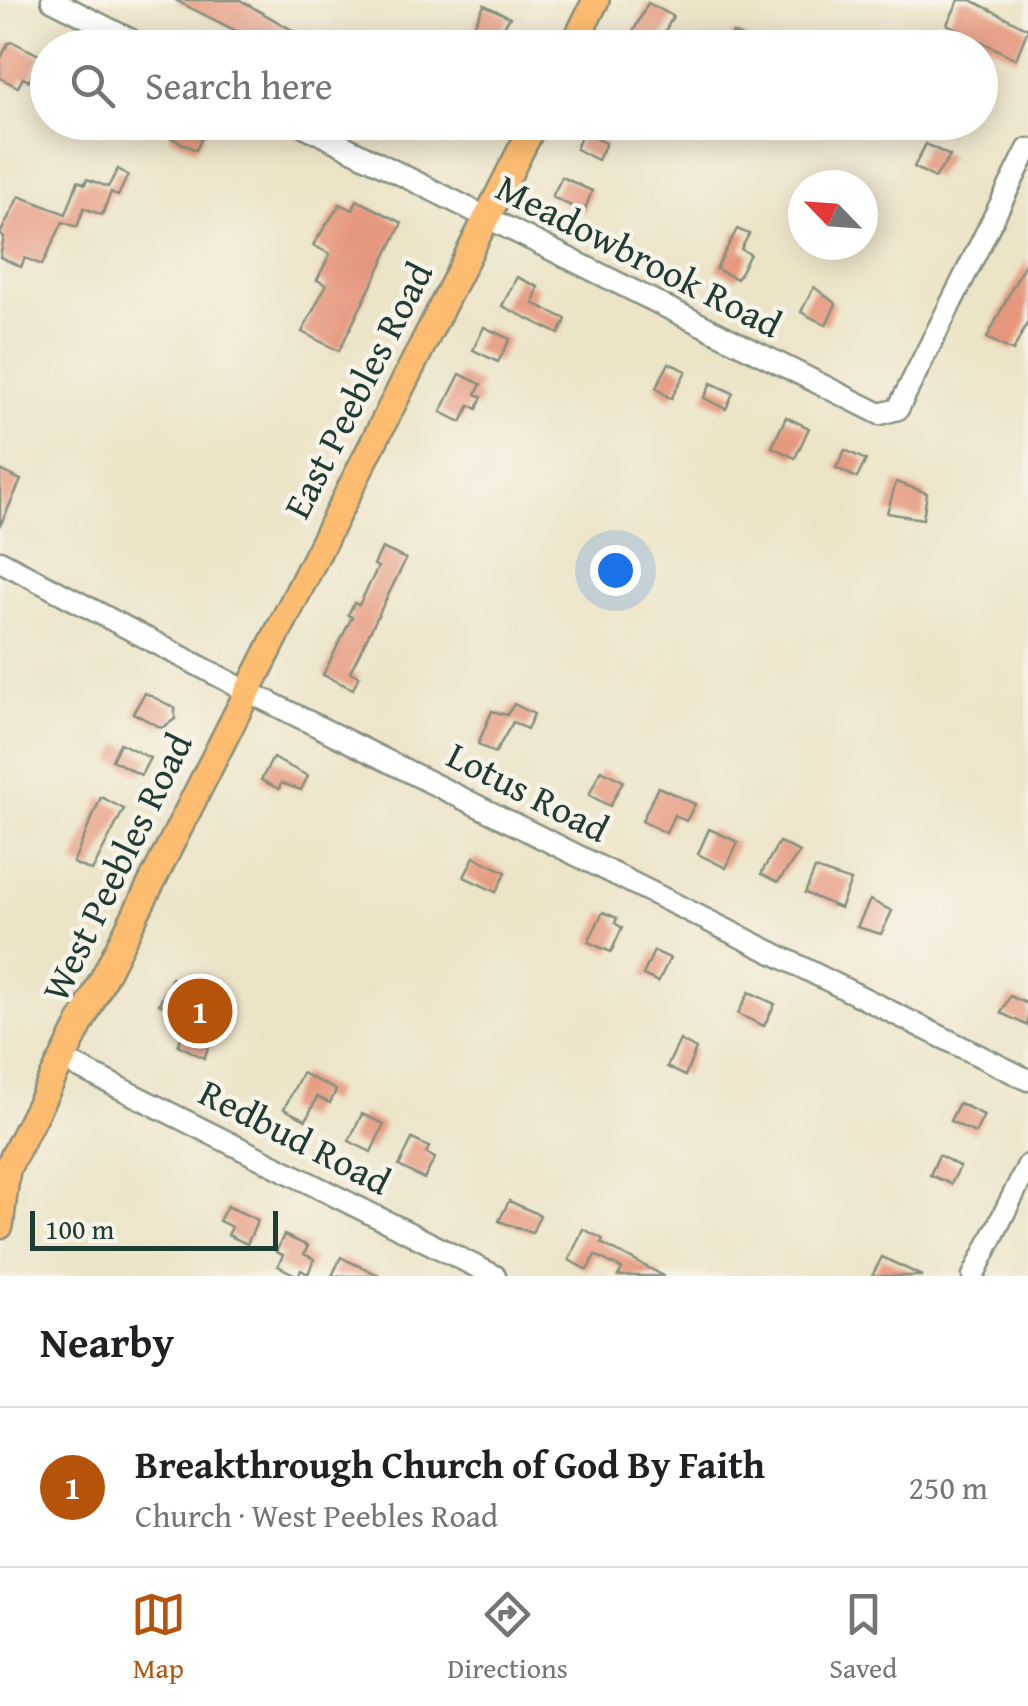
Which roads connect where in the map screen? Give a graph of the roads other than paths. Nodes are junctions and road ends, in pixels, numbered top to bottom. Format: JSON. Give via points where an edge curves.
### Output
{"nodes":[{"id":1,"x":52,"y":0,"type":"edge"},
{"id":2,"x":596,"y":0,"type":"edge"},
{"id":3,"x":111,"y":30,"type":"edge"},
{"id":4,"x":581,"y":30,"type":"edge"},
{"id":5,"x":332,"y":140,"type":"edge"},
{"id":6,"x":526,"y":140,"type":"edge"},
{"id":7,"x":1028,"y":148,"type":"edge"},
{"id":8,"x":488,"y":218,"type":"junction"},
{"id":9,"x":0,"y":561,"type":"edge"},
{"id":10,"x":245,"y":690,"type":"junction"},
{"id":11,"x":64,"y":1060,"type":"junction"},
{"id":12,"x":1028,"y":1080,"type":"edge"},
{"id":13,"x":1028,"y":1164,"type":"edge"},
{"id":14,"x":2,"y":1168,"type":"edge"},
{"id":15,"x":0,"y":1226,"type":"edge"},
{"id":16,"x":494,"y":1276,"type":"edge"},
{"id":17,"x":973,"y":1276,"type":"edge"}],
"edges":[{"from":1,"to":3,"type":"street"},
{"from":2,"to":4,"type":"main road"},
{"from":5,"to":8,"type":"street","name":"Meadowbrook Road"},
{"from":6,"to":8,"type":"main road","name":"East Peebles Road"},
{"from":7,"to":8,"type":"street","name":"Meadowbrook Road","via":[[898,409],[880,414]]},
{"from":8,"to":10,"type":"main road","name":"East Peebles Road"},
{"from":9,"to":10,"type":"street","name":"Lotus Road"},
{"from":10,"to":11,"type":"main road","name":"West Peebles Road"},
{"from":10,"to":12,"type":"street","name":"Lotus Road"},
{"from":11,"to":14,"type":"main road","name":"West Peebles Road"},
{"from":11,"to":16,"type":"street","name":"Redbud Road"},
{"from":13,"to":17,"type":"street"},
{"from":14,"to":15,"type":"main road"}]}
